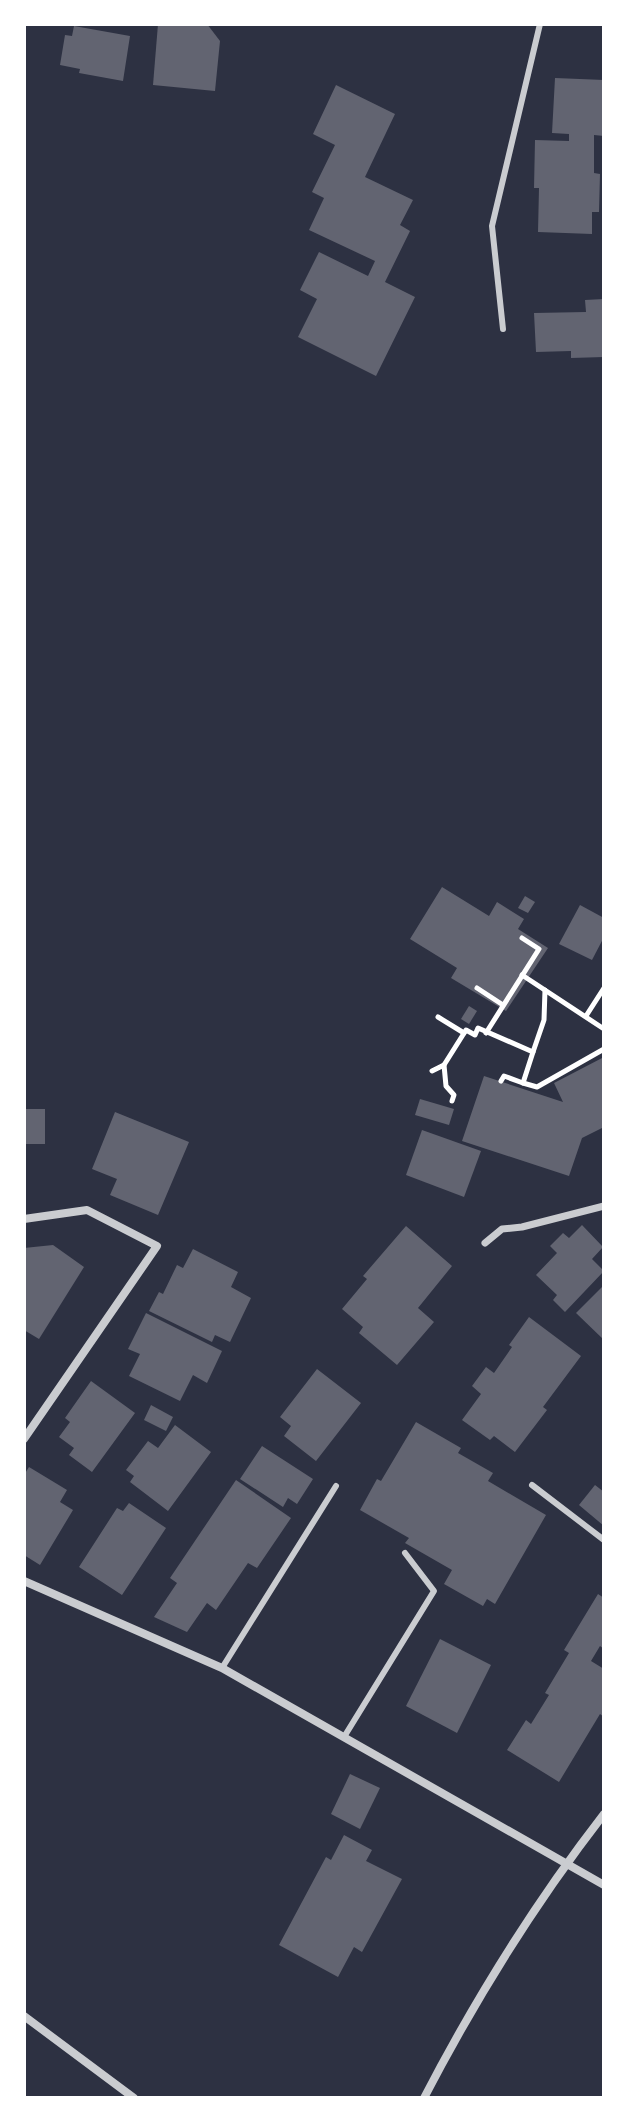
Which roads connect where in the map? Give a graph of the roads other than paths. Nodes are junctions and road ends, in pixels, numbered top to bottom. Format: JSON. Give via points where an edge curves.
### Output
{"nodes":[{"id":1,"x":540,"y":24,"type":"edge"},
{"id":2,"x":503,"y":329,"type":"dead end"},
{"id":3,"x":604,"y":1206,"type":"edge"},
{"id":4,"x":24,"y":1219,"type":"edge"},
{"id":5,"x":485,"y":1243,"type":"dead end"},
{"id":6,"x":24,"y":1439,"type":"edge"},
{"id":7,"x":532,"y":1485,"type":"dead end"},
{"id":8,"x":336,"y":1486,"type":"dead end"},
{"id":9,"x":604,"y":1540,"type":"edge"},
{"id":10,"x":405,"y":1553,"type":"dead end"},
{"id":11,"x":24,"y":1581,"type":"edge"},
{"id":12,"x":222,"y":1668,"type":"junction"},
{"id":13,"x":344,"y":1737,"type":"junction"},
{"id":14,"x":604,"y":1814,"type":"edge"},
{"id":15,"x":566,"y":1863,"type":"junction"},
{"id":16,"x":604,"y":1885,"type":"edge"},
{"id":17,"x":24,"y":2016,"type":"edge"},
{"id":18,"x":134,"y":2098,"type":"edge"},
{"id":19,"x":424,"y":2098,"type":"edge"}],
"edges":[{"from":1,"to":2,"type":"lane","via":[[492,226]]},
{"from":3,"to":5,"type":"street","via":[[502,1229]]},
{"from":4,"to":6,"type":"street","via":[[87,1210],[157,1246]]},
{"from":7,"to":9,"type":"lane"},
{"from":8,"to":12,"type":"lane"},
{"from":10,"to":13,"type":"lane","via":[[434,1591]]},
{"from":11,"to":12,"type":"street"},
{"from":12,"to":13,"type":"street"},
{"from":13,"to":15,"type":"street"},
{"from":14,"to":15,"type":"street"},
{"from":15,"to":16,"type":"street"},
{"from":15,"to":19,"type":"street","via":[[467,2015]]},
{"from":17,"to":18,"type":"street"}]}
